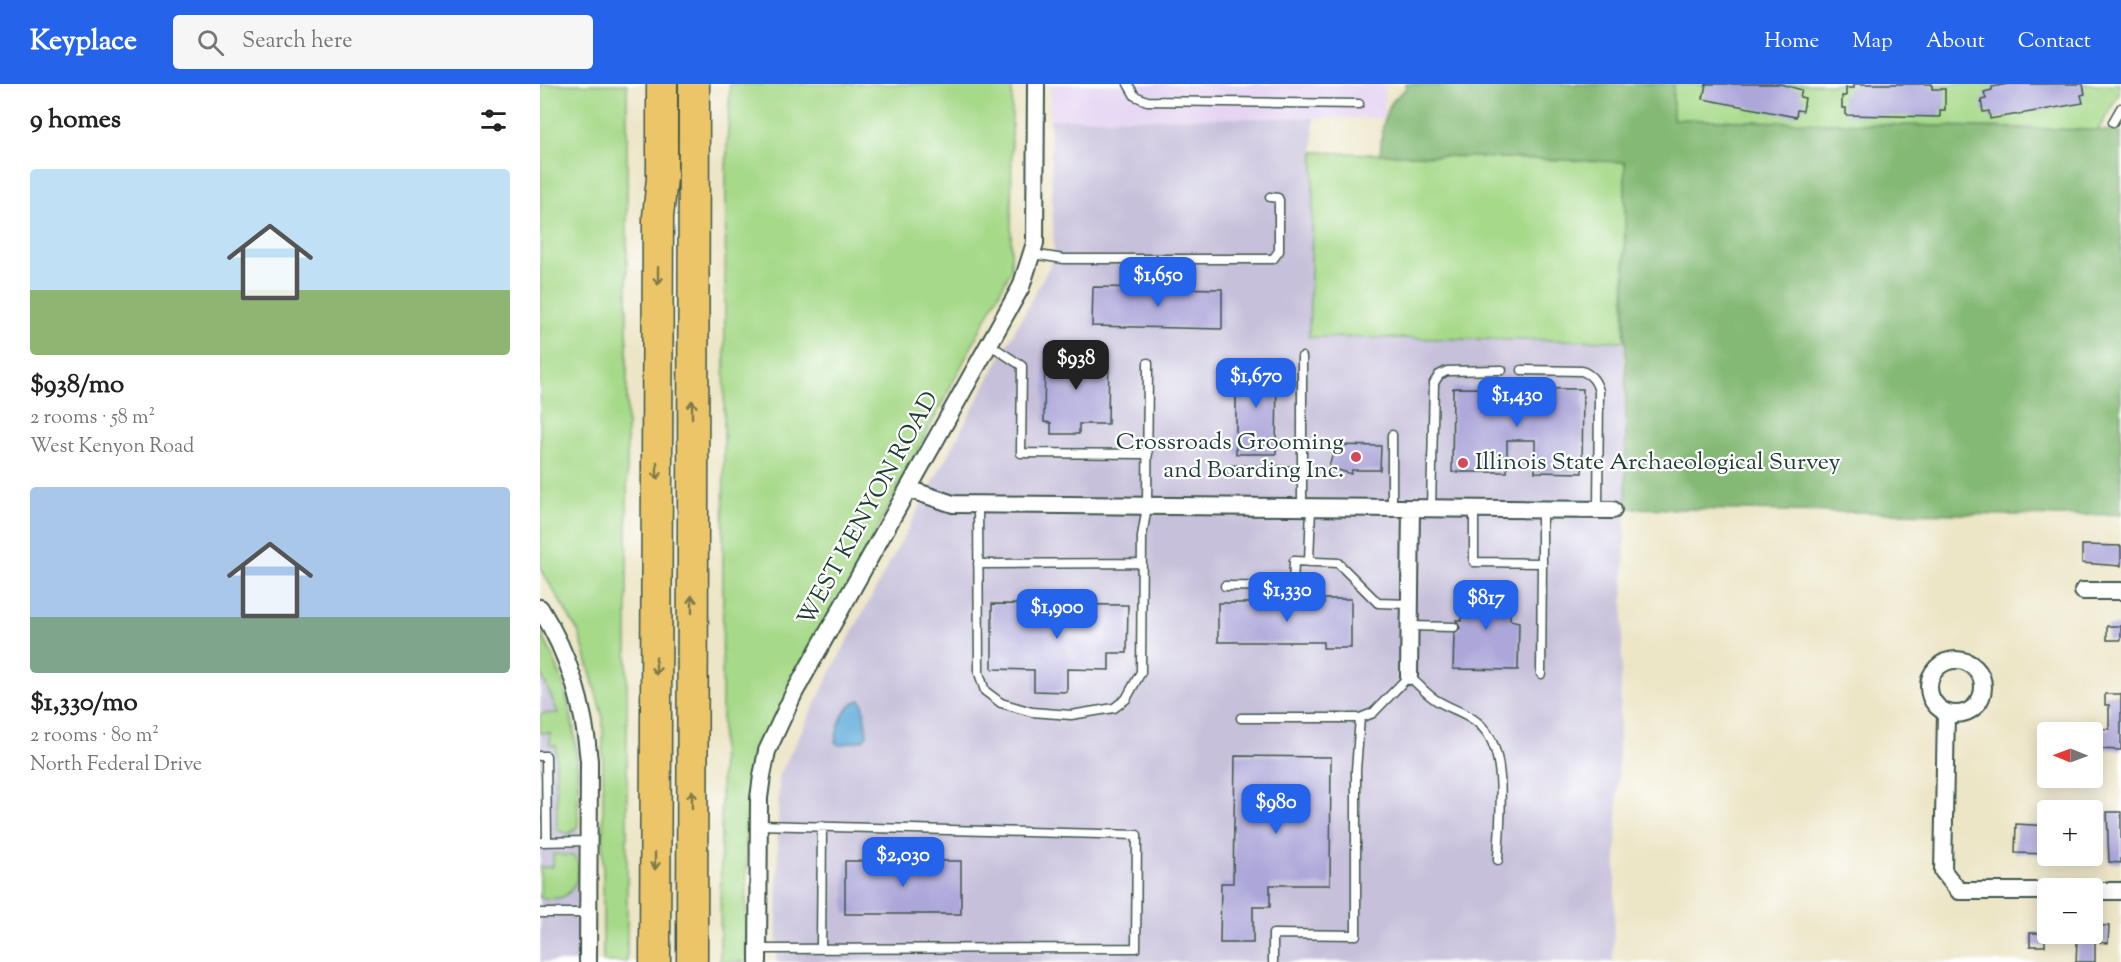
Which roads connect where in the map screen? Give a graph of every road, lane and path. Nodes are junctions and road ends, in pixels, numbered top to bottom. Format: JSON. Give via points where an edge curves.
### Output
{"nodes":[{"id":1,"x":649,"y":84,"type":"edge"},
{"id":2,"x":662,"y":84,"type":"edge"},
{"id":3,"x":694,"y":84,"type":"edge"},
{"id":4,"x":709,"y":84,"type":"edge"},
{"id":5,"x":1036,"y":84,"type":"edge"},
{"id":6,"x":1128,"y":84,"type":"edge"},
{"id":7,"x":1359,"y":104,"type":"dead end"},
{"id":8,"x":2121,"y":108,"type":"edge"},
{"id":9,"x":2113,"y":123,"type":"dead end"},
{"id":10,"x":1270,"y":197,"type":"dead end"},
{"id":11,"x":658,"y":217,"type":"junction"},
{"id":12,"x":1032,"y":254,"type":"junction"},
{"id":13,"x":693,"y":329,"type":"junction"},
{"id":14,"x":989,"y":344,"type":"junction"},
{"id":15,"x":1302,"y":357,"type":"dead end"},
{"id":16,"x":1148,"y":363,"type":"dead end"},
{"id":17,"x":1502,"y":370,"type":"dead end"},
{"id":18,"x":1522,"y":370,"type":"dead end"},
{"id":19,"x":1392,"y":435,"type":"dead end"},
{"id":20,"x":1148,"y":454,"type":"junction"},
{"id":21,"x":1231,"y":470,"type":"dead end"},
{"id":22,"x":1302,"y":471,"type":"junction"},
{"id":23,"x":908,"y":489,"type":"junction"},
{"id":24,"x":978,"y":504,"type":"junction"},
{"id":25,"x":1148,"y":506,"type":"junction"},
{"id":26,"x":1306,"y":507,"type":"junction"},
{"id":27,"x":1392,"y":508,"type":"junction"},
{"id":28,"x":1412,"y":508,"type":"junction"},
{"id":29,"x":1431,"y":508,"type":"junction"},
{"id":30,"x":1474,"y":509,"type":"junction"},
{"id":31,"x":1542,"y":509,"type":"junction"},
{"id":32,"x":1606,"y":510,"type":"joint"},
{"id":33,"x":1309,"y":562,"type":"junction"},
{"id":34,"x":1142,"y":563,"type":"junction"},
{"id":35,"x":1542,"y":563,"type":"junction"},
{"id":36,"x":978,"y":564,"type":"junction"},
{"id":37,"x":1225,"y":586,"type":"dead end"},
{"id":38,"x":2083,"y":591,"type":"dead end"},
{"id":39,"x":2121,"y":591,"type":"edge"},
{"id":40,"x":1409,"y":604,"type":"junction"},
{"id":41,"x":540,"y":608,"type":"edge"},
{"id":42,"x":1409,"y":626,"type":"junction"},
{"id":43,"x":1454,"y":627,"type":"dead end"},
{"id":44,"x":1541,"y":674,"type":"dead end"},
{"id":45,"x":1408,"y":676,"type":"junction"},
{"id":46,"x":1946,"y":712,"type":"dead end"},
{"id":47,"x":1241,"y":718,"type":"dead end"},
{"id":48,"x":1360,"y":718,"type":"junction"},
{"id":49,"x":540,"y":756,"type":"edge"},
{"id":50,"x":759,"y":825,"type":"junction"},
{"id":51,"x":822,"y":826,"type":"junction"},
{"id":52,"x":589,"y":841,"type":"junction"},
{"id":53,"x":544,"y":842,"type":"edge"},
{"id":54,"x":1498,"y":860,"type":"dead end"},
{"id":55,"x":2037,"y":891,"type":"edge"},
{"id":56,"x":2103,"y":891,"type":"edge"},
{"id":57,"x":2121,"y":891,"type":"edge"},
{"id":58,"x":540,"y":913,"type":"edge"},
{"id":59,"x":588,"y":913,"type":"junction"},
{"id":60,"x":821,"y":949,"type":"junction"},
{"id":61,"x":758,"y":955,"type":"edge"},
{"id":62,"x":588,"y":962,"type":"edge"},
{"id":63,"x":655,"y":962,"type":"edge"},
{"id":64,"x":692,"y":962,"type":"edge"},
{"id":65,"x":1273,"y":962,"type":"edge"}],
"edges":[{"from":1,"to":11,"type":"highway","via":[[651,184]]},
{"from":2,"to":11,"type":"highway"},
{"from":3,"to":13,"type":"highway"},
{"from":4,"to":13,"type":"highway"},
{"from":5,"to":12,"type":"street","name":"WEST KENYON ROAD"},
{"from":6,"to":7,"type":"lane","via":[[1135,96],[1146,101]]},
{"from":8,"to":9,"type":"lane"},
{"from":10,"to":12,"type":"lane","via":[[1279,200],[1279,251],[1272,259],[1064,259]]},
{"from":11,"to":63,"type":"highway","one_way":true},
{"from":12,"to":14,"type":"street","name":"WEST KENYON ROAD","via":[[1021,287]]},
{"from":64,"to":13,"type":"highway","one_way":true},
{"from":14,"to":20,"type":"lane","via":[[1022,366],[1022,453]]},
{"from":14,"to":23,"type":"street","name":"WEST KENYON ROAD"},
{"from":15,"to":22,"type":"lane"},
{"from":16,"to":20,"type":"lane"},
{"from":17,"to":29,"type":"lane","via":[[1447,371],[1434,383]]},
{"from":18,"to":32,"type":"lane","via":[[1582,371],[1596,383]]},
{"from":19,"to":27,"type":"lane"},
{"from":20,"to":25,"type":"lane"},
{"from":21,"to":22,"type":"lane"},
{"from":22,"to":26,"type":"lane"},
{"from":23,"to":24,"type":"street","via":[[937,501]]},
{"from":23,"to":50,"type":"street","name":"WEST KENYON ROAD","via":[[777,726],[762,776]]},
{"from":24,"to":25,"type":"street"},
{"from":24,"to":36,"type":"lane"},
{"from":25,"to":26,"type":"street"},
{"from":25,"to":34,"type":"lane"},
{"from":26,"to":27,"type":"street"},
{"from":26,"to":33,"type":"lane"},
{"from":27,"to":28,"type":"street"},
{"from":28,"to":29,"type":"street"},
{"from":28,"to":40,"type":"street"},
{"from":29,"to":30,"type":"street"},
{"from":30,"to":31,"type":"street"},
{"from":30,"to":35,"type":"lane","via":[[1474,562]]},
{"from":31,"to":32,"type":"street"},
{"from":31,"to":35,"type":"lane"},
{"from":33,"to":37,"type":"lane","via":[[1294,561],[1293,587]]},
{"from":33,"to":40,"type":"lane","via":[[1338,563],[1378,603]]},
{"from":34,"to":36,"type":"lane"},
{"from":34,"to":36,"type":"lane","via":[[1141,672],[1126,699],[1114,708],[1071,715],[1022,709],[1001,703],[985,691],[979,673]]},
{"from":35,"to":44,"type":"lane"},
{"from":38,"to":39,"type":"street"},
{"from":40,"to":42,"type":"street"},
{"from":41,"to":52,"type":"street","via":[[558,641],[580,700],[589,761]]},
{"from":42,"to":43,"type":"lane"},
{"from":42,"to":45,"type":"street"},
{"from":45,"to":48,"type":"lane","via":[[1373,713]]},
{"from":45,"to":54,"type":"lane","via":[[1437,700],[1485,729],[1497,752]]},
{"from":46,"to":55,"type":"street","via":[[1943,872],[1959,891]]},
{"from":47,"to":48,"type":"lane"},
{"from":48,"to":65,"type":"lane","via":[[1356,770],[1356,935],[1273,934]]},
{"from":49,"to":53,"type":"lane","via":[[546,756]]},
{"from":50,"to":51,"type":"lane"},
{"from":50,"to":61,"type":"street","name":"WEST KENYON ROAD"},
{"from":51,"to":60,"type":"lane"},
{"from":51,"to":60,"type":"lane","via":[[1137,835],[1136,948]]},
{"from":52,"to":53,"type":"lane"},
{"from":52,"to":59,"type":"street"},
{"from":56,"to":57,"type":"street"},
{"from":58,"to":59,"type":"lane"},
{"from":59,"to":62,"type":"street"},
{"from":60,"to":61,"type":"lane"}]}
